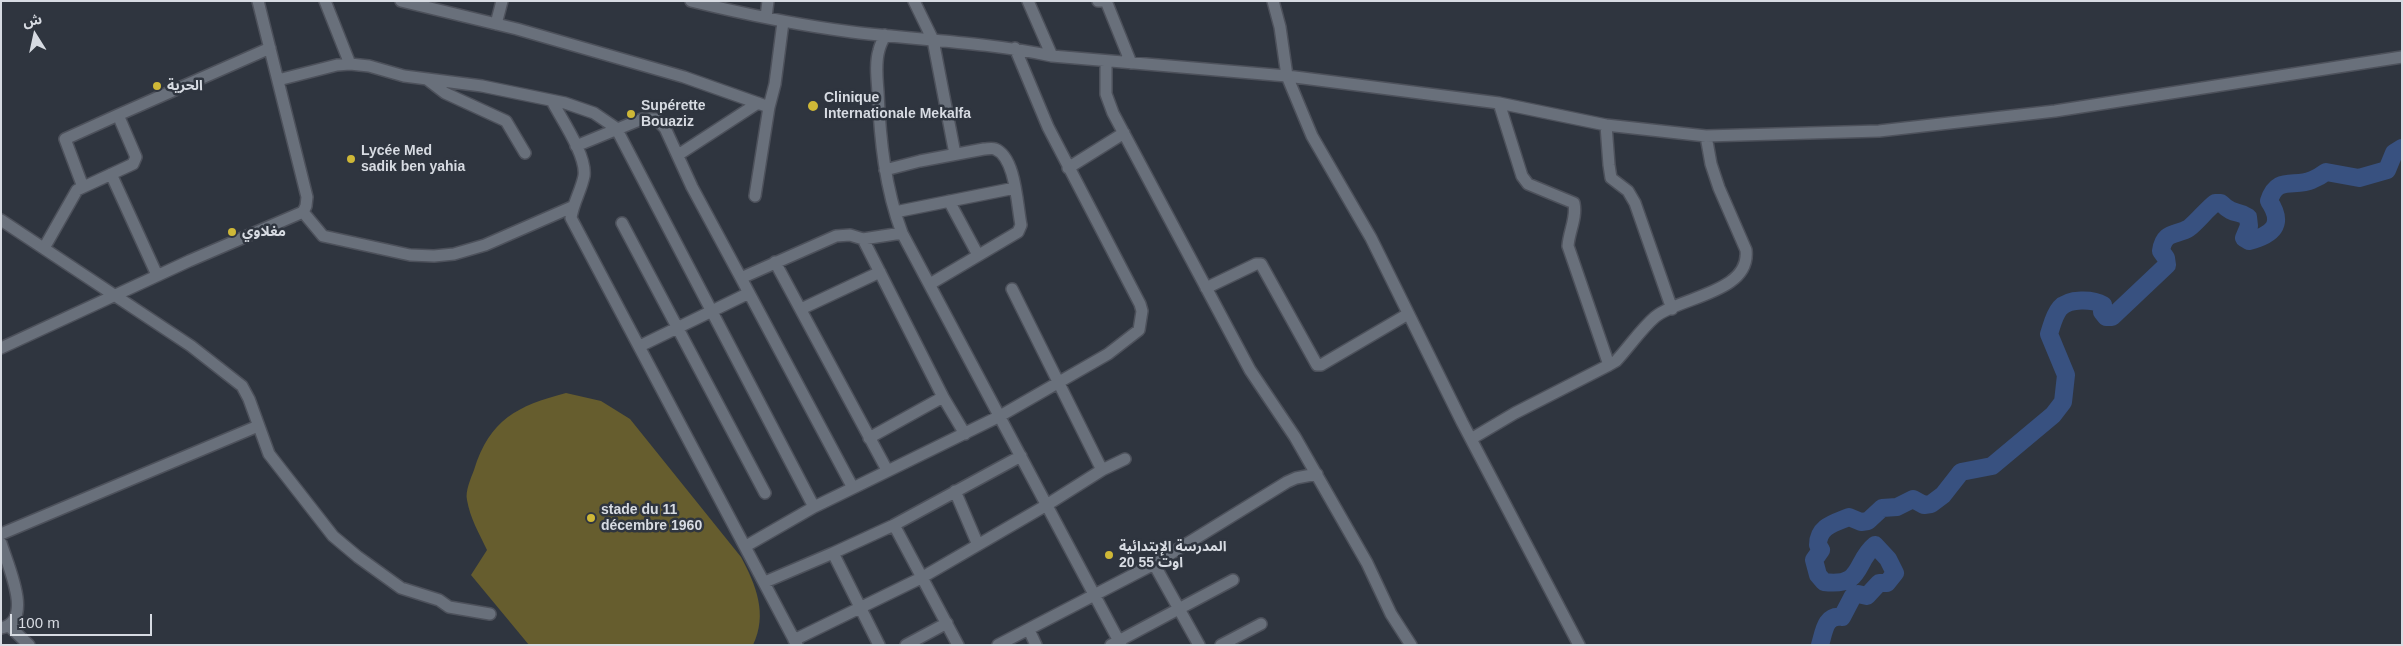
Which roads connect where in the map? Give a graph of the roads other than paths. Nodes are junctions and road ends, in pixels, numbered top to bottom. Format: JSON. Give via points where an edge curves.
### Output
{"nodes":[{"id":1,"x":258,"y":1,"type":"edge"},
{"id":2,"x":325,"y":1,"type":"edge"},
{"id":3,"x":401,"y":1,"type":"edge"},
{"id":4,"x":502,"y":1,"type":"edge"},
{"id":5,"x":691,"y":1,"type":"edge"},
{"id":6,"x":768,"y":1,"type":"edge"},
{"id":7,"x":914,"y":1,"type":"edge"},
{"id":8,"x":1028,"y":1,"type":"edge"},
{"id":9,"x":1098,"y":1,"type":"edge"},
{"id":10,"x":1273,"y":1,"type":"edge"},
{"id":11,"x":766,"y":17,"type":"junction"},
{"id":12,"x":783,"y":22,"type":"junction"},
{"id":13,"x":496,"y":24,"type":"junction"},
{"id":14,"x":885,"y":35,"type":"junction"},
{"id":15,"x":933,"y":40,"type":"junction"},
{"id":16,"x":270,"y":48,"type":"junction"},
{"id":17,"x":1015,"y":48,"type":"junction"},
{"id":18,"x":1052,"y":56,"type":"junction"},
{"id":19,"x":2402,"y":56,"type":"edge"},
{"id":20,"x":1106,"y":61,"type":"junction"},
{"id":21,"x":1132,"y":63,"type":"junction"},
{"id":22,"x":350,"y":64,"type":"junction"},
{"id":23,"x":1287,"y":76,"type":"junction"},
{"id":24,"x":278,"y":80,"type":"junction"},
{"id":25,"x":426,"y":80,"type":"junction"},
{"id":26,"x":552,"y":101,"type":"junction"},
{"id":27,"x":1499,"y":103,"type":"junction"},
{"id":28,"x":764,"y":105,"type":"junction"},
{"id":29,"x":118,"y":115,"type":"junction"},
{"id":30,"x":1606,"y":125,"type":"junction"},
{"id":31,"x":616,"y":128,"type":"junction"},
{"id":32,"x":1124,"y":133,"type":"junction"},
{"id":33,"x":1706,"y":136,"type":"junction"},
{"id":34,"x":576,"y":146,"type":"junction"},
{"id":35,"x":525,"y":153,"type":"dead end"},
{"id":36,"x":955,"y":154,"type":"junction"},
{"id":37,"x":678,"y":155,"type":"junction"},
{"id":38,"x":1068,"y":168,"type":"junction"},
{"id":39,"x":885,"y":170,"type":"junction"},
{"id":40,"x":111,"y":174,"type":"junction"},
{"id":41,"x":83,"y":187,"type":"junction"},
{"id":42,"x":1015,"y":188,"type":"junction"},
{"id":43,"x":755,"y":196,"type":"dead end"},
{"id":44,"x":949,"y":201,"type":"junction"},
{"id":45,"x":572,"y":207,"type":"junction"},
{"id":46,"x":303,"y":212,"type":"junction"},
{"id":47,"x":894,"y":212,"type":"junction"},
{"id":48,"x":1,"y":220,"type":"edge"},
{"id":49,"x":622,"y":223,"type":"dead end"},
{"id":50,"x":902,"y":232,"type":"junction"},
{"id":51,"x":863,"y":239,"type":"junction"},
{"id":52,"x":44,"y":248,"type":"junction"},
{"id":53,"x":978,"y":254,"type":"junction"},
{"id":54,"x":775,"y":262,"type":"junction"},
{"id":55,"x":880,"y":272,"type":"junction"},
{"id":56,"x":157,"y":276,"type":"junction"},
{"id":57,"x":741,"y":278,"type":"junction"},
{"id":58,"x":930,"y":284,"type":"junction"},
{"id":59,"x":1206,"y":288,"type":"junction"},
{"id":60,"x":1012,"y":289,"type":"dead end"},
{"id":61,"x":749,"y":293,"type":"junction"},
{"id":62,"x":113,"y":295,"type":"junction"},
{"id":63,"x":801,"y":309,"type":"junction"},
{"id":64,"x":1672,"y":309,"type":"junction"},
{"id":65,"x":711,"y":312,"type":"junction"},
{"id":66,"x":1408,"y":314,"type":"junction"},
{"id":67,"x":677,"y":328,"type":"junction"},
{"id":68,"x":640,"y":346,"type":"junction"},
{"id":69,"x":1,"y":348,"type":"edge"},
{"id":70,"x":1609,"y":365,"type":"junction"},
{"id":71,"x":1059,"y":383,"type":"junction"},
{"id":72,"x":943,"y":397,"type":"junction"},
{"id":73,"x":1000,"y":416,"type":"junction"},
{"id":74,"x":258,"y":426,"type":"junction"},
{"id":75,"x":966,"y":434,"type":"junction"},
{"id":76,"x":868,"y":438,"type":"junction"},
{"id":77,"x":1471,"y":439,"type":"junction"},
{"id":78,"x":1020,"y":456,"type":"junction"},
{"id":79,"x":1125,"y":459,"type":"dead end"},
{"id":80,"x":887,"y":470,"type":"junction"},
{"id":81,"x":1102,"y":470,"type":"junction"},
{"id":82,"x":1316,"y":474,"type":"junction"},
{"id":83,"x":853,"y":488,"type":"junction"},
{"id":84,"x":955,"y":491,"type":"junction"},
{"id":85,"x":766,"y":493,"type":"dead end"},
{"id":86,"x":1045,"y":506,"type":"junction"},
{"id":87,"x":814,"y":507,"type":"junction"},
{"id":88,"x":894,"y":525,"type":"junction"},
{"id":89,"x":1,"y":534,"type":"edge"},
{"id":90,"x":1,"y":543,"type":"edge"},
{"id":91,"x":978,"y":545,"type":"junction"},
{"id":92,"x":746,"y":546,"type":"junction"},
{"id":93,"x":833,"y":553,"type":"junction"},
{"id":94,"x":1154,"y":564,"type":"junction"},
{"id":95,"x":922,"y":578,"type":"junction"},
{"id":96,"x":1234,"y":580,"type":"dead end"},
{"id":97,"x":765,"y":582,"type":"junction"},
{"id":98,"x":1094,"y":595,"type":"junction"},
{"id":99,"x":861,"y":608,"type":"junction"},
{"id":100,"x":1179,"y":610,"type":"junction"},
{"id":101,"x":490,"y":614,"type":"dead end"},
{"id":102,"x":947,"y":623,"type":"junction"},
{"id":103,"x":1261,"y":624,"type":"dead end"},
{"id":104,"x":5,"y":627,"type":"edge"},
{"id":105,"x":1029,"y":630,"type":"junction"},
{"id":106,"x":796,"y":643,"type":"edge"},
{"id":107,"x":1117,"y":644,"type":"edge"},
{"id":108,"x":28,"y":645,"type":"edge"},
{"id":109,"x":879,"y":645,"type":"edge"},
{"id":110,"x":906,"y":645,"type":"edge"},
{"id":111,"x":958,"y":645,"type":"edge"},
{"id":112,"x":998,"y":645,"type":"edge"},
{"id":113,"x":1036,"y":645,"type":"edge"},
{"id":114,"x":1199,"y":645,"type":"edge"},
{"id":115,"x":1221,"y":645,"type":"edge"},
{"id":116,"x":1411,"y":645,"type":"edge"},
{"id":117,"x":1579,"y":645,"type":"edge"}],
"edges":[{"from":1,"to":16,"type":"street"},
{"from":2,"to":22,"type":"street"},
{"from":3,"to":13,"type":"street"},
{"from":4,"to":13,"type":"street"},
{"from":5,"to":11,"type":"street"},
{"from":6,"to":11,"type":"street"},
{"from":7,"to":15,"type":"street"},
{"from":8,"to":18,"type":"street"},
{"from":9,"to":21,"type":"street","via":[[1106,1]]},
{"from":10,"to":23,"type":"street"},
{"from":11,"to":12,"type":"street"},
{"from":12,"to":14,"type":"street"},
{"from":12,"to":28,"type":"street","via":[[775,84]]},
{"from":13,"to":28,"type":"street","via":[[684,77]]},
{"from":14,"to":15,"type":"street"},
{"from":14,"to":39,"type":"street","via":[[878,50],[877,68]]},
{"from":15,"to":17,"type":"street"},
{"from":15,"to":36,"type":"street"},
{"from":16,"to":24,"type":"street"},
{"from":16,"to":29,"type":"street"},
{"from":17,"to":18,"type":"street"},
{"from":17,"to":38,"type":"street"},
{"from":18,"to":20,"type":"street"},
{"from":19,"to":33,"type":"street","via":[[2016,116],[1879,131]]},
{"from":20,"to":21,"type":"street"},
{"from":20,"to":32,"type":"street","via":[[1106,94]]},
{"from":21,"to":23,"type":"street"},
{"from":22,"to":24,"type":"street"},
{"from":22,"to":25,"type":"street"},
{"from":23,"to":27,"type":"street"},
{"from":23,"to":66,"type":"street","via":[[1312,136],[1370,238]]},
{"from":24,"to":46,"type":"street","via":[[307,197]]},
{"from":25,"to":26,"type":"street","via":[[482,86]]},
{"from":25,"to":35,"type":"street","via":[[445,93],[506,121]]},
{"from":26,"to":31,"type":"street","via":[[594,113]]},
{"from":26,"to":34,"type":"street"},
{"from":27,"to":30,"type":"street"},
{"from":27,"to":70,"type":"street","via":[[1522,176],[1528,184],[1574,203],[1576,213],[1568,246]]},
{"from":28,"to":37,"type":"street"},
{"from":28,"to":43,"type":"street"},
{"from":29,"to":40,"type":"street","via":[[136,157],[133,164]]},
{"from":29,"to":41,"type":"street","via":[[66,139]]},
{"from":30,"to":33,"type":"street"},
{"from":30,"to":64,"type":"street","via":[[1608,165],[1612,178],[1628,191],[1634,203]]},
{"from":31,"to":34,"type":"street"},
{"from":31,"to":37,"type":"street","via":[[642,119],[656,119],[665,128]]},
{"from":31,"to":65,"type":"street"},
{"from":32,"to":38,"type":"street"},
{"from":32,"to":59,"type":"street"},
{"from":33,"to":64,"type":"street","via":[[1719,188],[1744,240],[1746,261],[1738,275],[1712,293]]},
{"from":34,"to":45,"type":"street","via":[[584,165],[584,177]]},
{"from":36,"to":39,"type":"street"},
{"from":36,"to":42,"type":"street","via":[[994,148],[1009,164]]},
{"from":37,"to":57,"type":"street"},
{"from":38,"to":71,"type":"street","via":[[1142,311],[1139,330],[1129,340]]},
{"from":39,"to":47,"type":"street"},
{"from":40,"to":41,"type":"street"},
{"from":40,"to":56,"type":"street"},
{"from":41,"to":52,"type":"street","via":[[78,190]]},
{"from":42,"to":44,"type":"street"},
{"from":42,"to":53,"type":"street","via":[[1020,229],[1012,238]]},
{"from":44,"to":47,"type":"street"},
{"from":44,"to":53,"type":"street"},
{"from":45,"to":46,"type":"street","via":[[485,245],[434,256],[410,255],[323,236]]},
{"from":45,"to":68,"type":"street","via":[[571,218]]},
{"from":46,"to":56,"type":"street"},
{"from":47,"to":50,"type":"street"},
{"from":48,"to":52,"type":"street"},
{"from":49,"to":67,"type":"street"},
{"from":50,"to":51,"type":"street"},
{"from":50,"to":58,"type":"street"},
{"from":51,"to":54,"type":"street","via":[[850,235],[836,236]]},
{"from":51,"to":55,"type":"street"},
{"from":52,"to":62,"type":"street"},
{"from":53,"to":58,"type":"street"},
{"from":54,"to":57,"type":"street"},
{"from":54,"to":63,"type":"street"},
{"from":55,"to":63,"type":"street"},
{"from":55,"to":72,"type":"street"},
{"from":56,"to":62,"type":"street"},
{"from":57,"to":61,"type":"street"},
{"from":58,"to":73,"type":"street"},
{"from":59,"to":66,"type":"street","via":[[1261,264],[1317,364],[1322,365]]},
{"from":59,"to":82,"type":"street","via":[[1250,370]]},
{"from":60,"to":71,"type":"street"},
{"from":61,"to":65,"type":"street"},
{"from":61,"to":83,"type":"street"},
{"from":62,"to":69,"type":"street"},
{"from":62,"to":74,"type":"street","via":[[191,346],[242,386]]},
{"from":63,"to":76,"type":"street"},
{"from":64,"to":70,"type":"street","via":[[1655,317]]},
{"from":65,"to":67,"type":"street"},
{"from":65,"to":87,"type":"street"},
{"from":66,"to":77,"type":"street"},
{"from":67,"to":68,"type":"street"},
{"from":67,"to":85,"type":"street"},
{"from":68,"to":92,"type":"street"},
{"from":70,"to":77,"type":"street"},
{"from":71,"to":73,"type":"street"},
{"from":71,"to":81,"type":"street"},
{"from":72,"to":75,"type":"street"},
{"from":72,"to":76,"type":"street"},
{"from":73,"to":75,"type":"street"},
{"from":73,"to":78,"type":"street"},
{"from":74,"to":89,"type":"street"},
{"from":74,"to":101,"type":"street","via":[[270,454],[333,536],[358,558],[401,588],[439,600],[449,607]]},
{"from":75,"to":80,"type":"street"},
{"from":76,"to":80,"type":"street"},
{"from":77,"to":117,"type":"street"},
{"from":78,"to":84,"type":"street"},
{"from":78,"to":86,"type":"street"},
{"from":79,"to":81,"type":"street"},
{"from":80,"to":83,"type":"street"},
{"from":81,"to":86,"type":"street"},
{"from":82,"to":94,"type":"street","via":[[1287,482]]},
{"from":82,"to":116,"type":"street"},
{"from":83,"to":87,"type":"street"},
{"from":84,"to":88,"type":"street"},
{"from":84,"to":91,"type":"street"},
{"from":86,"to":91,"type":"street"},
{"from":86,"to":98,"type":"street"},
{"from":87,"to":92,"type":"street"},
{"from":88,"to":93,"type":"street"},
{"from":88,"to":95,"type":"street"},
{"from":90,"to":104,"type":"street","via":[[19,613],[15,621]]},
{"from":91,"to":95,"type":"street"},
{"from":92,"to":97,"type":"street"},
{"from":93,"to":97,"type":"street"},
{"from":93,"to":99,"type":"street"},
{"from":94,"to":98,"type":"street"},
{"from":94,"to":100,"type":"street"},
{"from":95,"to":99,"type":"street"},
{"from":95,"to":102,"type":"street"},
{"from":96,"to":100,"type":"street"},
{"from":97,"to":106,"type":"street"},
{"from":98,"to":105,"type":"street"},
{"from":98,"to":107,"type":"street"},
{"from":99,"to":106,"type":"street"},
{"from":99,"to":109,"type":"street"},
{"from":100,"to":107,"type":"street"},
{"from":100,"to":114,"type":"street"},
{"from":102,"to":110,"type":"street"},
{"from":102,"to":111,"type":"street"},
{"from":103,"to":115,"type":"street"},
{"from":104,"to":108,"type":"street"},
{"from":105,"to":112,"type":"street"},
{"from":105,"to":113,"type":"street"}]}
